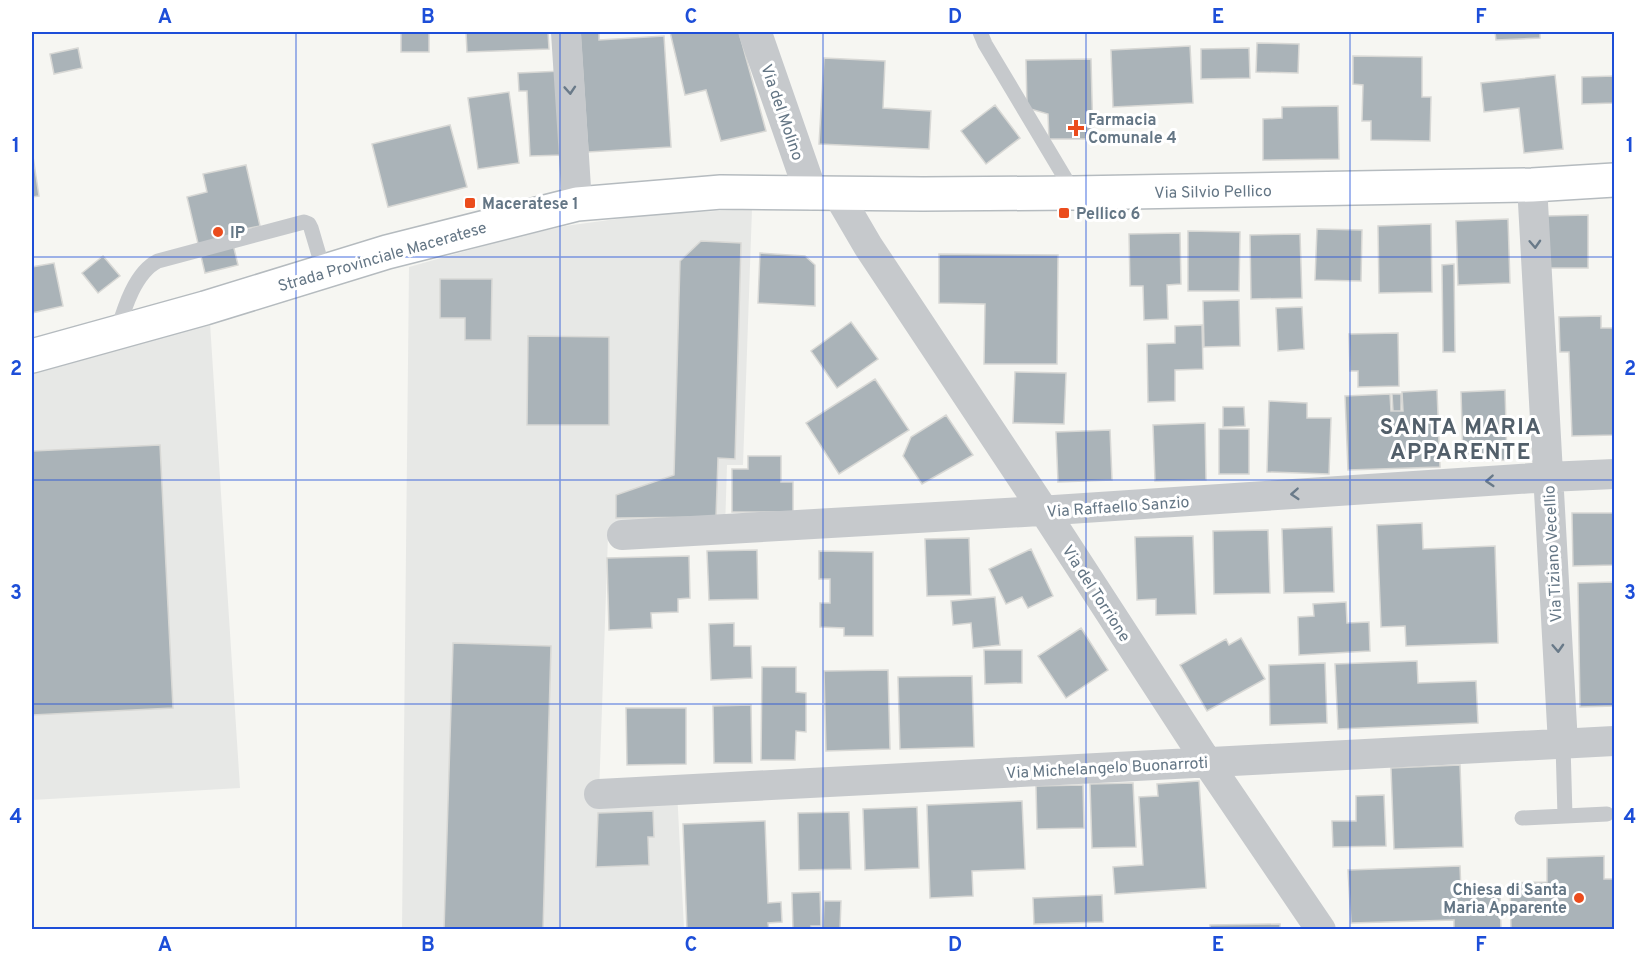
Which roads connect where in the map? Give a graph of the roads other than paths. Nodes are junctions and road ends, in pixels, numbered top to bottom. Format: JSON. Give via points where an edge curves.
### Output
{"nodes":[{"id":1,"x":566,"y":32,"type":"edge"},
{"id":2,"x":755,"y":32,"type":"edge"},
{"id":3,"x":980,"y":32,"type":"edge"},
{"id":4,"x":1614,"y":180,"type":"edge"},
{"id":5,"x":1532,"y":185,"type":"junction"},
{"id":6,"x":824,"y":193,"type":"junction"},
{"id":7,"x":1074,"y":193,"type":"junction"},
{"id":8,"x":577,"y":204,"type":"junction"},
{"id":9,"x":324,"y":272,"type":"junction"},
{"id":10,"x":117,"y":332,"type":"junction"},
{"id":11,"x":32,"y":356,"type":"edge"},
{"id":12,"x":1614,"y":474,"type":"edge"},
{"id":13,"x":1548,"y":477,"type":"junction"},
{"id":14,"x":1044,"y":511,"type":"junction"},
{"id":15,"x":622,"y":535,"type":"dead end"},
{"id":16,"x":1614,"y":741,"type":"edge"},
{"id":17,"x":1563,"y":744,"type":"junction"},
{"id":18,"x":1207,"y":762,"type":"junction"},
{"id":19,"x":599,"y":794,"type":"dead end"},
{"id":20,"x":1607,"y":814,"type":"dead end"},
{"id":21,"x":1564,"y":816,"type":"junction"},
{"id":22,"x":1522,"y":818,"type":"dead end"},
{"id":23,"x":1321,"y":930,"type":"edge"}],
"edges":[{"from":1,"to":8,"type":"street","one_way":true},
{"from":2,"to":6,"type":"street","name":"Via del Molino"},
{"from":3,"to":7,"type":"lane"},
{"from":4,"to":5,"type":"main road","name":"Via Silvio Pellico"},
{"from":5,"to":7,"type":"main road","name":"Via Silvio Pellico"},
{"from":5,"to":13,"type":"street","name":"Via Tiziano Vecellio","one_way":true},
{"from":6,"to":7,"type":"main road","name":"Via Silvio Pellico"},
{"from":6,"to":8,"type":"main road","name":"Strada Provinciale Maceratese","via":[[721,192]]},
{"from":6,"to":14,"type":"street","name":"Via del Torrione","via":[[868,246]]},
{"from":8,"to":9,"type":"main road","name":"Strada Provinciale Maceratese"},
{"from":9,"to":10,"type":"main road","name":"Strada Provinciale Maceratese"},
{"from":9,"to":10,"type":"lane","via":[[311,228],[304,222],[158,261],[146,270],[130,293]]},
{"from":10,"to":11,"type":"main road","name":"Strada Provinciale Maceratese"},
{"from":12,"to":13,"type":"street","name":"Via Raffaello Sanzio"},
{"from":13,"to":14,"type":"street","name":"Via Raffaello Sanzio","one_way":true},
{"from":13,"to":17,"type":"street","name":"Via Tiziano Vecellio","one_way":true},
{"from":14,"to":15,"type":"street","name":"Via Raffaello Sanzio"},
{"from":14,"to":18,"type":"street","name":"Via del Torrione"},
{"from":16,"to":17,"type":"street","name":"Via Michelangelo Buonarroti"},
{"from":17,"to":18,"type":"street","name":"Via Michelangelo Buonarroti"},
{"from":17,"to":21,"type":"lane"},
{"from":18,"to":19,"type":"street","name":"Via Michelangelo Buonarroti"},
{"from":18,"to":23,"type":"street","name":"Via del Torrione"},
{"from":20,"to":21,"type":"lane"},
{"from":21,"to":22,"type":"lane"}]}
